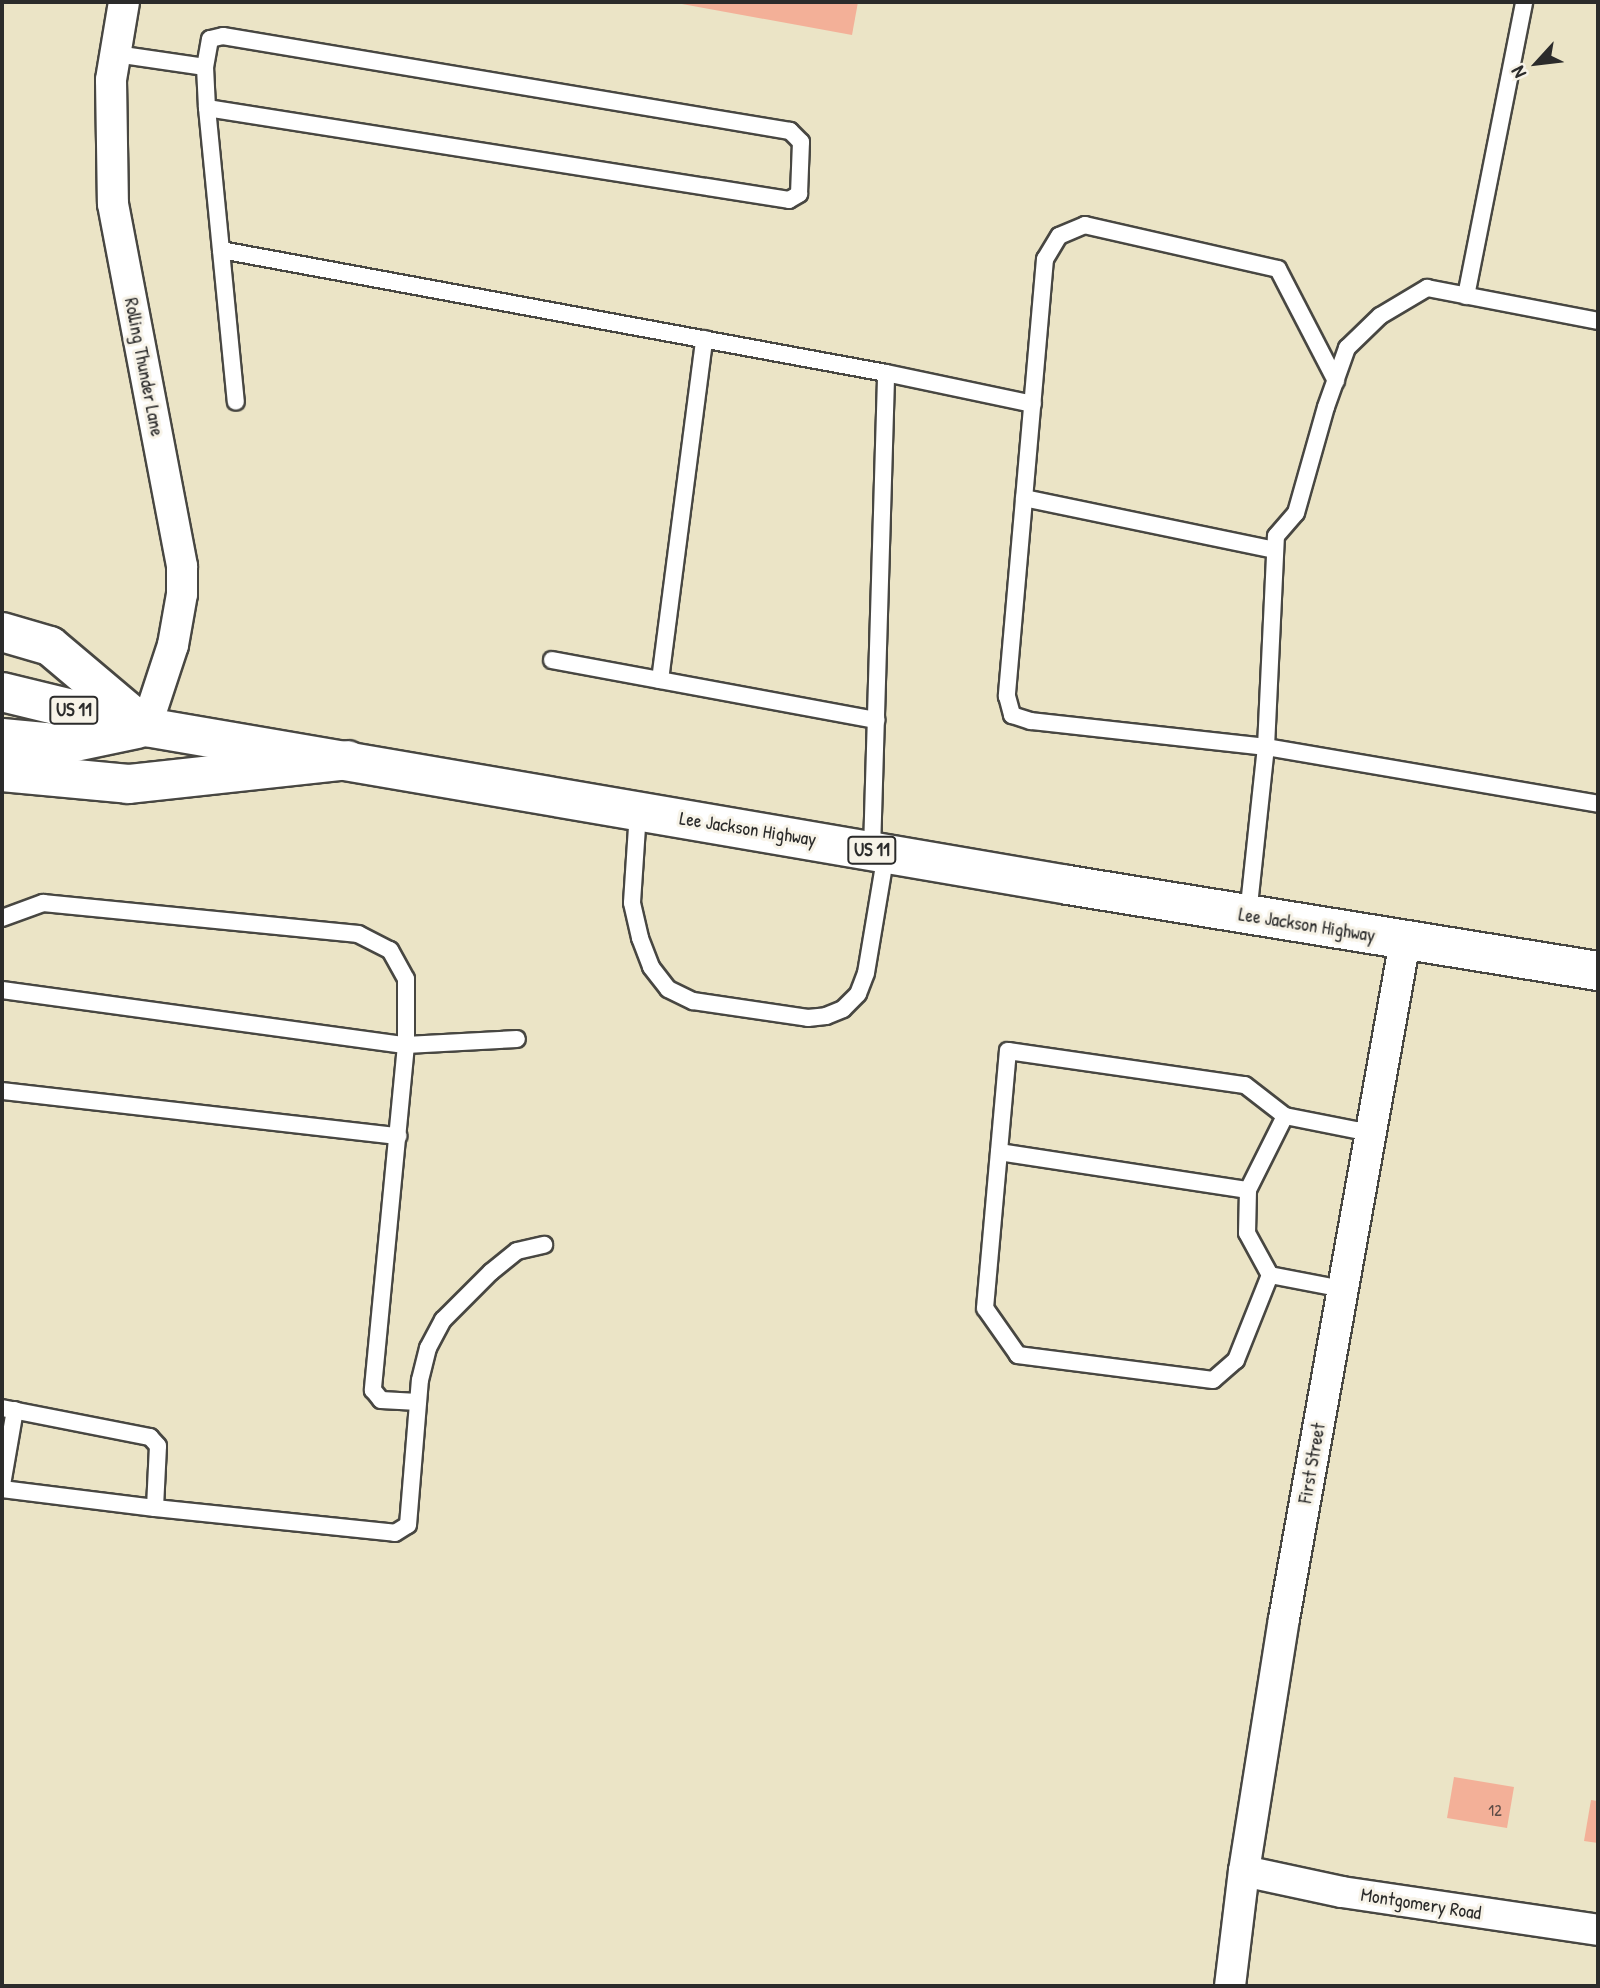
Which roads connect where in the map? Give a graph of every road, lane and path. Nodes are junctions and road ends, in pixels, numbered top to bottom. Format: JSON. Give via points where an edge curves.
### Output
{"nodes":[{"id":1,"x":124,"y":2,"type":"edge"},
{"id":2,"x":1524,"y":2,"type":"edge"},
{"id":3,"x":116,"y":54,"type":"junction"},
{"id":4,"x":205,"y":67,"type":"junction"},
{"id":5,"x":207,"y":108,"type":"junction"},
{"id":6,"x":221,"y":250,"type":"junction"},
{"id":7,"x":1466,"y":296,"type":"junction"},
{"id":8,"x":1598,"y":321,"type":"edge"},
{"id":9,"x":704,"y":339,"type":"junction"},
{"id":10,"x":886,"y":373,"type":"junction"},
{"id":11,"x":1336,"y":381,"type":"junction"},
{"id":12,"x":236,"y":402,"type":"dead end"},
{"id":13,"x":1033,"y":404,"type":"junction"},
{"id":14,"x":1024,"y":498,"type":"junction"},
{"id":15,"x":1274,"y":550,"type":"junction"},
{"id":16,"x":2,"y":632,"type":"edge"},
{"id":17,"x":552,"y":660,"type":"dead end"},
{"id":18,"x":660,"y":680,"type":"junction"},
{"id":19,"x":2,"y":692,"type":"edge"},
{"id":20,"x":876,"y":719,"type":"junction"},
{"id":21,"x":146,"y":727,"type":"junction"},
{"id":22,"x":2,"y":738,"type":"edge"},
{"id":23,"x":1266,"y":747,"type":"junction"},
{"id":24,"x":348,"y":760,"type":"junction"},
{"id":25,"x":2,"y":772,"type":"edge"},
{"id":26,"x":1598,"y":804,"type":"edge"},
{"id":27,"x":638,"y":811,"type":"junction"},
{"id":28,"x":879,"y":851,"type":"junction"},
{"id":29,"x":1248,"y":915,"type":"junction"},
{"id":30,"x":2,"y":918,"type":"edge"},
{"id":31,"x":1405,"y":941,"type":"junction"},
{"id":32,"x":1598,"y":971,"type":"edge"},
{"id":33,"x":2,"y":990,"type":"edge"},
{"id":34,"x":517,"y":1039,"type":"dead end"},
{"id":35,"x":406,"y":1045,"type":"junction"},
{"id":36,"x":2,"y":1091,"type":"edge"},
{"id":37,"x":1285,"y":1116,"type":"junction"},
{"id":38,"x":1371,"y":1133,"type":"junction"},
{"id":39,"x":398,"y":1136,"type":"junction"},
{"id":40,"x":999,"y":1152,"type":"junction"},
{"id":41,"x":1248,"y":1190,"type":"junction"},
{"id":42,"x":544,"y":1245,"type":"dead end"},
{"id":43,"x":1270,"y":1276,"type":"junction"},
{"id":44,"x":1343,"y":1289,"type":"junction"},
{"id":45,"x":418,"y":1402,"type":"junction"},
{"id":46,"x":8,"y":1409,"type":"edge"},
{"id":47,"x":2,"y":1487,"type":"edge"},
{"id":48,"x":156,"y":1508,"type":"junction"},
{"id":49,"x":1244,"y":1871,"type":"junction"},
{"id":50,"x":1598,"y":1930,"type":"edge"},
{"id":51,"x":1230,"y":1986,"type":"edge"}],
"edges":[{"from":1,"to":3,"type":"street","name":"Rolling Thunder Lane"},
{"from":2,"to":7,"type":"lane"},
{"from":3,"to":4,"type":"lane"},
{"from":3,"to":21,"type":"street","name":"Rolling Thunder Lane","via":[[111,80],[114,204],[182,566],[173,645]]},
{"from":4,"to":5,"type":"lane"},
{"from":4,"to":5,"type":"lane","via":[[210,39],[223,36],[790,131],[801,142],[799,194],[789,200]]},
{"from":5,"to":6,"type":"lane"},
{"from":6,"to":9,"type":"lane"},
{"from":6,"to":12,"type":"lane"},
{"from":7,"to":8,"type":"lane"},
{"from":7,"to":11,"type":"lane","via":[[1427,288],[1380,316],[1347,348]]},
{"from":9,"to":10,"type":"lane"},
{"from":9,"to":18,"type":"lane"},
{"from":10,"to":13,"type":"lane"},
{"from":10,"to":20,"type":"lane"},
{"from":11,"to":13,"type":"lane","via":[[1278,269],[1085,225],[1059,236],[1045,259]]},
{"from":11,"to":15,"type":"lane","via":[[1296,513],[1276,536]]},
{"from":13,"to":14,"type":"lane"},
{"from":14,"to":15,"type":"lane"},
{"from":14,"to":23,"type":"lane","via":[[1007,696],[1012,715],[1031,721]]},
{"from":15,"to":23,"type":"lane"},
{"from":16,"to":21,"type":"main road","via":[[50,646]]},
{"from":17,"to":18,"type":"lane"},
{"from":18,"to":20,"type":"lane"},
{"from":19,"to":21,"type":"main road","name":"Lee Jackson Highway","number":"US 11"},
{"from":20,"to":28,"type":"lane"},
{"from":21,"to":22,"type":"main road","name":"Lee Jackson Highway","number":"US 11","via":[[66,744]]},
{"from":21,"to":24,"type":"main road","name":"Lee Jackson Highway","number":"US 11"},
{"from":23,"to":26,"type":"lane"},
{"from":23,"to":29,"type":"lane"},
{"from":24,"to":25,"type":"main road","via":[[128,784]]},
{"from":24,"to":27,"type":"main road","name":"Lee Jackson Highway","number":"US 11"},
{"from":27,"to":28,"type":"main road","name":"Lee Jackson Highway","number":"US 11"},
{"from":27,"to":28,"type":"lane","via":[[632,903],[640,938],[651,967],[668,989],[693,1001],[808,1018],[842,1009],[858,994],[866,973]]},
{"from":28,"to":29,"type":"main road","name":"Lee Jackson Highway","number":"US 11"},
{"from":29,"to":31,"type":"main road","name":"Lee Jackson Highway","number":"US 11"},
{"from":30,"to":35,"type":"lane","via":[[43,903],[358,934],[390,950],[406,979]]},
{"from":31,"to":32,"type":"main road","name":"Lee Jackson Highway","number":"US 11"},
{"from":31,"to":38,"type":"street","name":"First Street"},
{"from":33,"to":35,"type":"lane"},
{"from":34,"to":35,"type":"lane"},
{"from":35,"to":39,"type":"lane"},
{"from":36,"to":39,"type":"lane"},
{"from":37,"to":38,"type":"lane"},
{"from":37,"to":40,"type":"lane","via":[[1245,1084],[1008,1051]]},
{"from":37,"to":41,"type":"lane"},
{"from":38,"to":44,"type":"street","name":"First Street"},
{"from":39,"to":45,"type":"lane","via":[[373,1390],[382,1400]]},
{"from":40,"to":41,"type":"lane"},
{"from":40,"to":43,"type":"lane","via":[[985,1308],[1018,1354],[1213,1380],[1236,1360]]},
{"from":41,"to":43,"type":"lane","via":[[1247,1233]]},
{"from":42,"to":45,"type":"lane","via":[[517,1251],[443,1320],[428,1348]]},
{"from":43,"to":44,"type":"lane"},
{"from":44,"to":49,"type":"street","name":"First Street"},
{"from":45,"to":48,"type":"lane","via":[[408,1525],[395,1533]]},
{"from":46,"to":47,"type":"lane"},
{"from":46,"to":48,"type":"lane","via":[[150,1437],[158,1446]]},
{"from":47,"to":48,"type":"lane"},
{"from":49,"to":50,"type":"street","name":"Montgomery Road","via":[[1342,1892]]},
{"from":49,"to":51,"type":"street","name":"First Street"}]}
